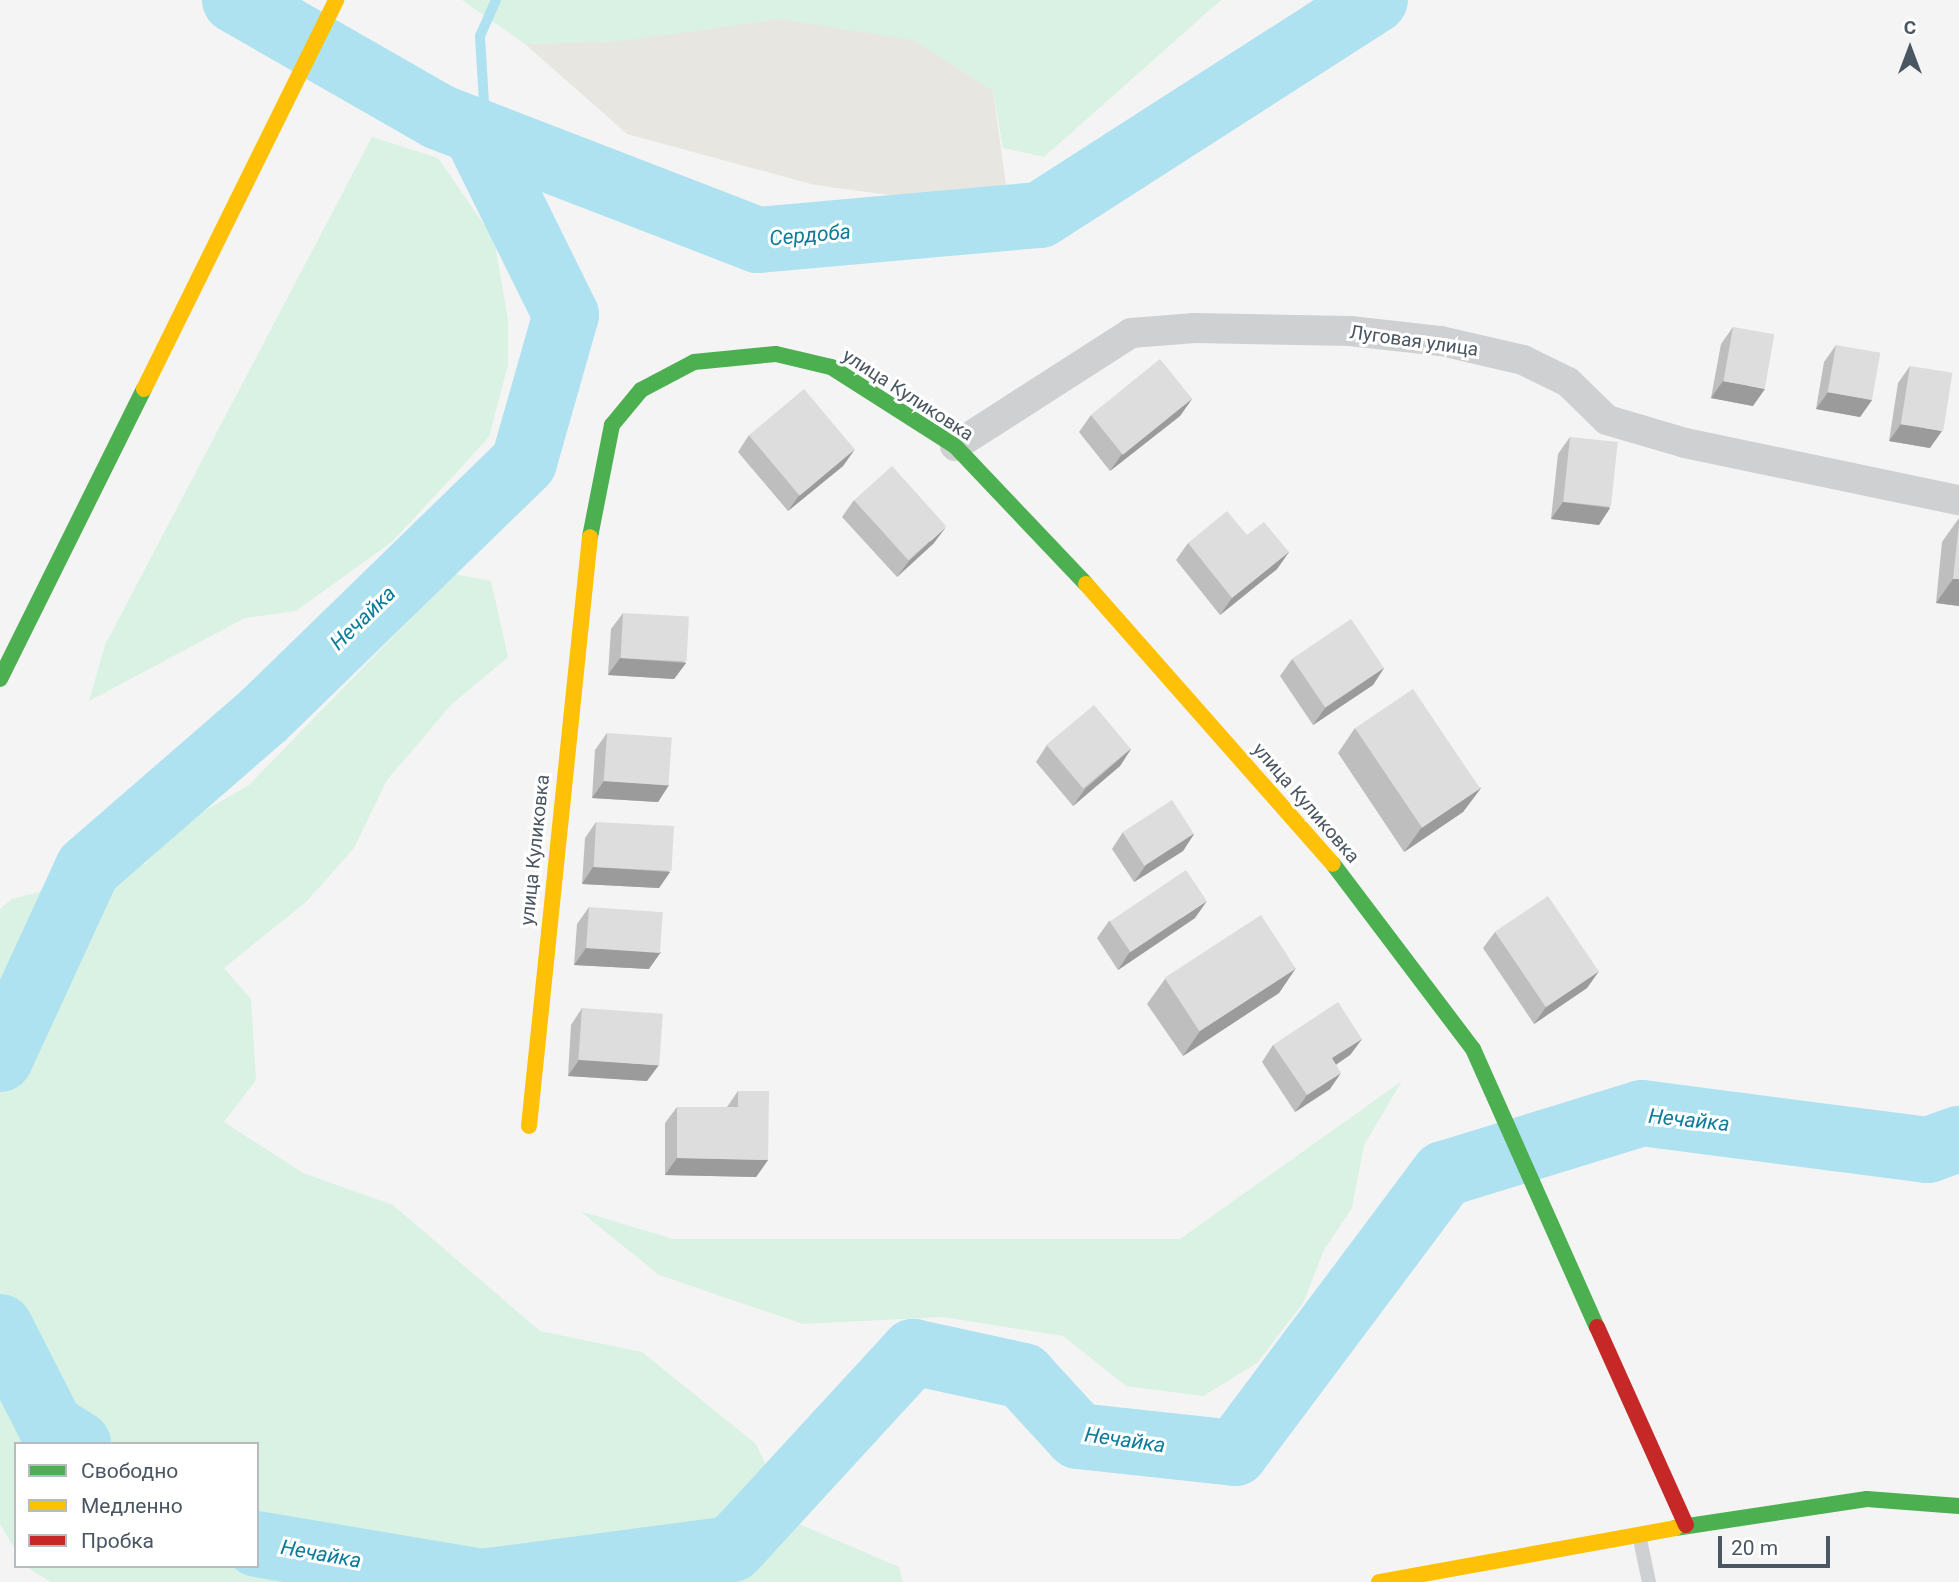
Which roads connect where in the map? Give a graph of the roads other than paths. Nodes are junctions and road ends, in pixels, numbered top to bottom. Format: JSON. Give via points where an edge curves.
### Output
{"nodes":[{"id":1,"x":336,"y":0,"type":"edge"},
{"id":2,"x":955,"y":446,"type":"junction"},
{"id":3,"x":1959,"y":500,"type":"edge"},
{"id":4,"x":0,"y":679,"type":"edge"},
{"id":5,"x":529,"y":1126,"type":"dead end"},
{"id":6,"x":1959,"y":1506,"type":"edge"},
{"id":7,"x":1686,"y":1525,"type":"junction"},
{"id":8,"x":1639,"y":1533,"type":"junction"},
{"id":9,"x":1379,"y":1582,"type":"edge"},
{"id":10,"x":1650,"y":1582,"type":"edge"}],
"edges":[{"from":1,"to":4,"type":"street"},
{"from":2,"to":3,"type":"street","name":"Луговая улица","via":[[1131,333],[1195,328],[1350,331],[1441,341],[1523,360],[1567,382],[1607,420],[1685,443]]},
{"from":2,"to":5,"type":"street","name":"улица Куликовка","via":[[831,367],[776,354],[694,362],[640,390],[612,425],[598,480],[583,585]]},
{"from":2,"to":7,"type":"street","name":"улица Куликовка","via":[[1021,511],[1336,867],[1474,1049]]},
{"from":6,"to":7,"type":"street","via":[[1867,1499]]},
{"from":7,"to":8,"type":"street"},
{"from":8,"to":9,"type":"street"},
{"from":8,"to":10,"type":"lane"}]}
